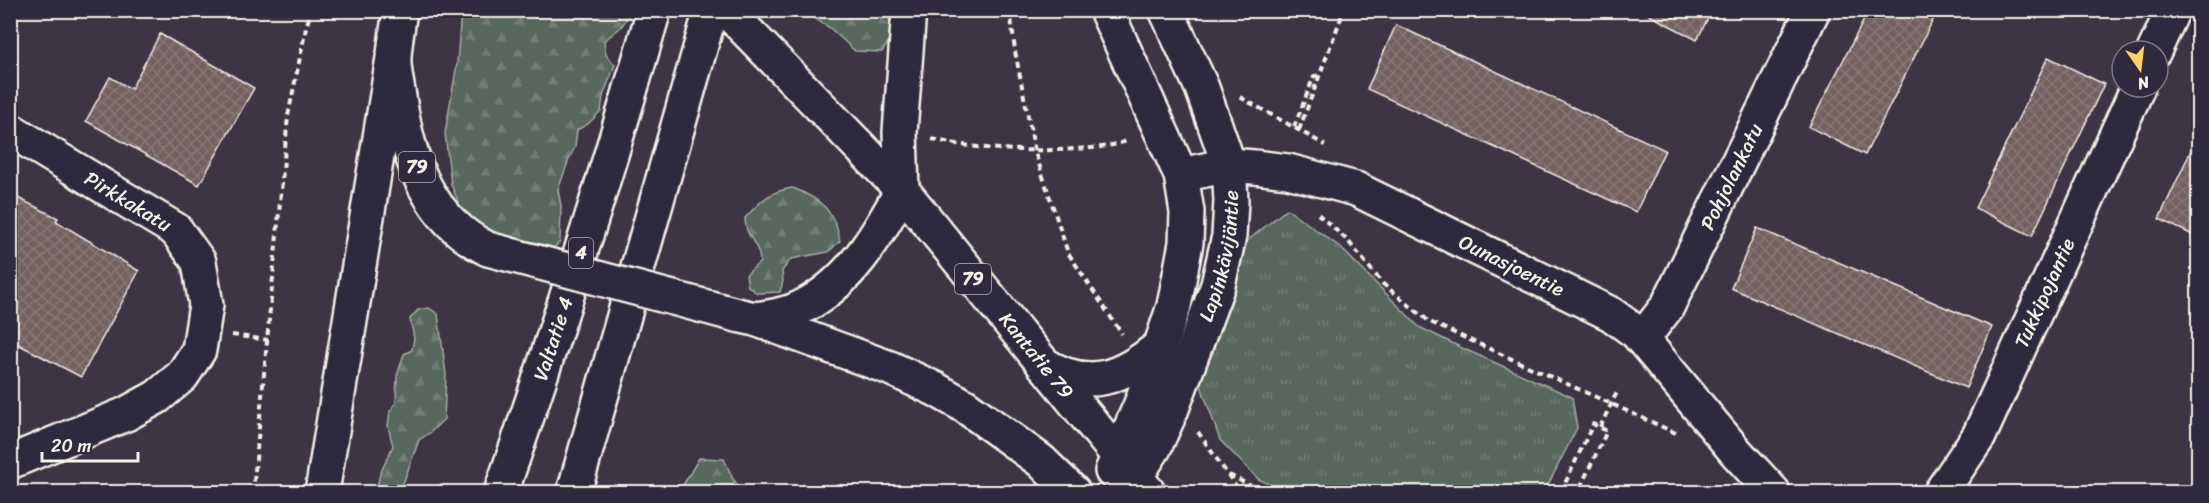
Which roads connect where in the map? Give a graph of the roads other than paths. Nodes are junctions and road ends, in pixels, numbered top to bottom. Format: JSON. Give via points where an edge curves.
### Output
{"nodes":[{"id":1,"x":400,"y":10,"type":"edge"},
{"id":2,"x":654,"y":10,"type":"edge"},
{"id":3,"x":711,"y":10,"type":"edge"},
{"id":4,"x":726,"y":10,"type":"edge"},
{"id":5,"x":909,"y":10,"type":"edge"},
{"id":6,"x":1106,"y":10,"type":"edge"},
{"id":7,"x":1166,"y":10,"type":"edge"},
{"id":8,"x":1813,"y":10,"type":"edge"},
{"id":9,"x":2173,"y":10,"type":"edge"},
{"id":10,"x":2160,"y":39,"type":"edge"},
{"id":11,"x":393,"y":58,"type":"junction"},
{"id":12,"x":2133,"y":99,"type":"edge"},
{"id":13,"x":10,"y":130,"type":"edge"},
{"id":14,"x":1229,"y":165,"type":"junction"},
{"id":15,"x":1181,"y":175,"type":"junction"},
{"id":16,"x":902,"y":190,"type":"junction"},
{"id":17,"x":746,"y":317,"type":"junction"},
{"id":18,"x":1642,"y":339,"type":"junction"},
{"id":19,"x":1160,"y":346,"type":"junction"},
{"id":20,"x":1042,"y":364,"type":"junction"},
{"id":21,"x":10,"y":462,"type":"edge"},
{"id":22,"x":1130,"y":479,"type":"edge"},
{"id":23,"x":322,"y":492,"type":"edge"},
{"id":24,"x":501,"y":492,"type":"edge"},
{"id":25,"x":574,"y":492,"type":"edge"},
{"id":26,"x":1074,"y":492,"type":"edge"},
{"id":27,"x":1106,"y":492,"type":"edge"},
{"id":28,"x":1773,"y":492,"type":"edge"},
{"id":29,"x":1941,"y":492,"type":"edge"}],
"edges":[{"from":1,"to":11,"type":"main road","number":"79"},
{"from":2,"to":24,"type":"main road","name":"Valtatie 4","number":"4","via":[[607,173]]},
{"from":3,"to":25,"type":"main road"},
{"from":4,"to":16,"type":"main road","name":"Kantatie 79","number":"79"},
{"from":5,"to":16,"type":"main road","via":[[900,132]]},
{"from":6,"to":15,"type":"main road","name":"Lapinkävijäntie"},
{"from":7,"to":14,"type":"main road","name":"Lapinkävijäntie","via":[[1202,88]]},
{"from":8,"to":18,"type":"main road","name":"Pohjolankatu","via":[[1667,308]]},
{"from":9,"to":10,"type":"main road"},
{"from":11,"to":17,"type":"main road","number":"79","bridge":true,"via":[[403,123],[425,187],[439,210],[468,240],[488,249]]},
{"from":11,"to":23,"type":"main road"},
{"from":12,"to":29,"type":"main road","name":"Tukkipojantie","via":[[1980,436]]},
{"from":13,"to":21,"type":"main road","name":"Pirkkakatu","via":[[176,230],[199,262],[206,305],[199,350],[182,376],[157,397],[126,414]]},
{"from":14,"to":15,"type":"main road","name":"Ounasjoentie"},
{"from":14,"to":18,"type":"main road","name":"Ounasjoentie","via":[[1288,171],[1356,189],[1611,314]]},
{"from":14,"to":22,"type":"main road","name":"Lapinkävijäntie","via":[[1229,236],[1218,285],[1171,411],[1154,448]]},
{"from":15,"to":19,"type":"main road","name":"Lapinkävijäntie","via":[[1187,212],[1186,243],[1174,306]]},
{"from":16,"to":17,"type":"main road","via":[[879,233],[856,264],[824,294],[799,309],[776,316]]},
{"from":16,"to":20,"type":"main road","name":"Kantatie 79","number":"79"},
{"from":17,"to":26,"type":"main road","number":"79","via":[[890,368],[935,389],[1041,461]]},
{"from":18,"to":28,"type":"main road","name":"Ounasjoentie"},
{"from":19,"to":20,"type":"main road","via":[[1119,374],[1094,380],[1070,378]]},
{"from":19,"to":22,"type":"main road","name":"Lapinkävijäntie","via":[[1141,404]]},
{"from":20,"to":22,"type":"main road","name":"Kantatie 79","number":"79"},
{"from":22,"to":27,"type":"main road","name":"Lapinkävijäntie"}]}
